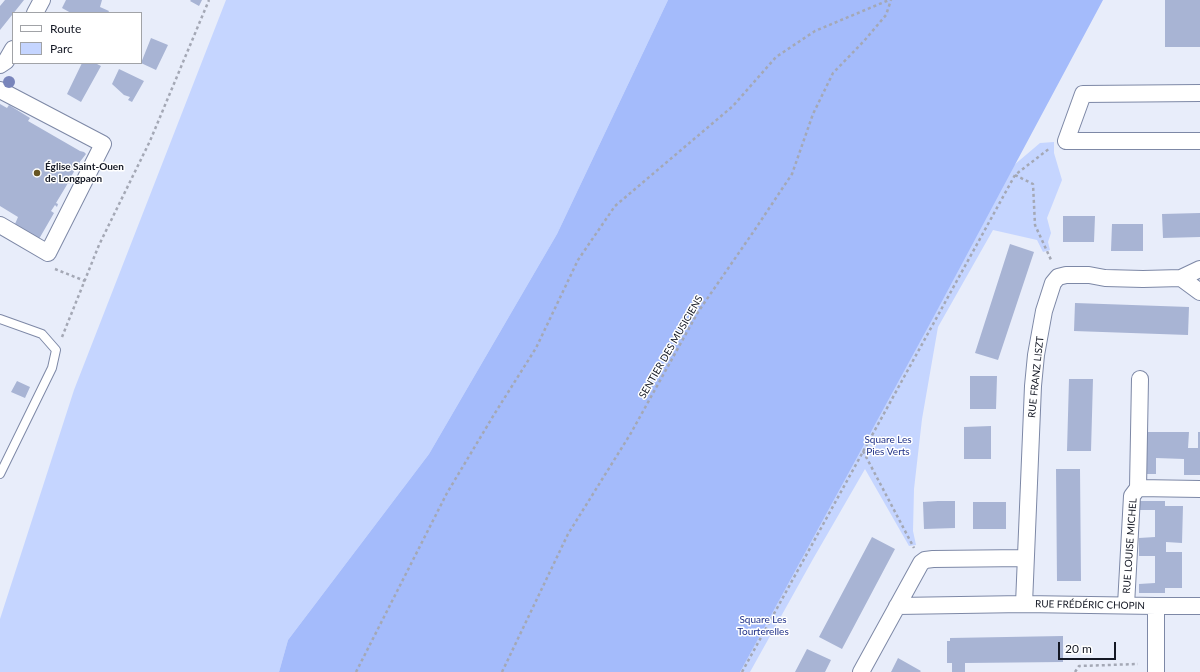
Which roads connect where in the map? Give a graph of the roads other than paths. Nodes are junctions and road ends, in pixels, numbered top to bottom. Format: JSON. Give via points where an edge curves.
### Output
{"nodes":[{"id":1,"x":42,"y":0,"type":"edge"},
{"id":2,"x":36,"y":12,"type":"edge"},
{"id":3,"x":12,"y":51,"type":"edge"},
{"id":4,"x":0,"y":65,"type":"edge"},
{"id":5,"x":0,"y":90,"type":"edge"},
{"id":6,"x":1200,"y":93,"type":"edge"},
{"id":7,"x":1200,"y":141,"type":"edge"},
{"id":8,"x":0,"y":225,"type":"edge"},
{"id":9,"x":1200,"y":269,"type":"edge"},
{"id":10,"x":1181,"y":278,"type":"junction"},
{"id":11,"x":1200,"y":292,"type":"edge"},
{"id":12,"x":0,"y":319,"type":"edge"},
{"id":13,"x":1140,"y":379,"type":"dead end"},
{"id":14,"x":0,"y":474,"type":"edge"},
{"id":15,"x":1138,"y":488,"type":"junction"},
{"id":16,"x":1200,"y":489,"type":"edge"},
{"id":17,"x":1025,"y":558,"type":"junction"},
{"id":18,"x":1024,"y":604,"type":"junction"},
{"id":19,"x":1126,"y":605,"type":"junction"},
{"id":20,"x":897,"y":606,"type":"junction"},
{"id":21,"x":1156,"y":606,"type":"junction"},
{"id":22,"x":1200,"y":606,"type":"edge"},
{"id":23,"x":1156,"y":668,"type":"edge"},
{"id":24,"x":861,"y":672,"type":"edge"}],
"edges":[{"from":1,"to":2,"type":"street"},
{"from":3,"to":4,"type":"street","via":[[6,61]]},
{"from":5,"to":8,"type":"street","via":[[103,144],[48,253]]},
{"from":6,"to":7,"type":"street","via":[[1082,94],[1066,141]]},
{"from":9,"to":10,"type":"street"},
{"from":10,"to":11,"type":"street"},
{"from":10,"to":17,"type":"street","name":"RUE FRANZ LISZT","via":[[1066,275],[1058,277],[1053,282],[1044,311],[1036,355]]},
{"from":12,"to":14,"type":"lane","via":[[42,334],[56,350],[52,368]]},
{"from":13,"to":15,"type":"street","name":"RUE LOUISE MICHEL"},
{"from":15,"to":16,"type":"street","name":"RUE LOUISE MICHEL"},
{"from":15,"to":19,"type":"street","name":"RUE LOUISE MICHEL","via":[[1132,496]]},
{"from":17,"to":18,"type":"street","name":"RUE FRANZ LISZT"},
{"from":17,"to":20,"type":"street","via":[[925,560]]},
{"from":18,"to":19,"type":"street","name":"RUE FRÉDÉRIC CHOPIN"},
{"from":18,"to":20,"type":"street","name":"RUE FRÉDÉRIC CHOPIN"},
{"from":19,"to":21,"type":"street","name":"RUE FRÉDÉRIC CHOPIN"},
{"from":20,"to":24,"type":"street"},
{"from":21,"to":22,"type":"street","name":"RUE FRÉDÉRIC CHOPIN"},
{"from":21,"to":23,"type":"street","name":"RUE FRÉDÉRIC CHOPIN"}]}
